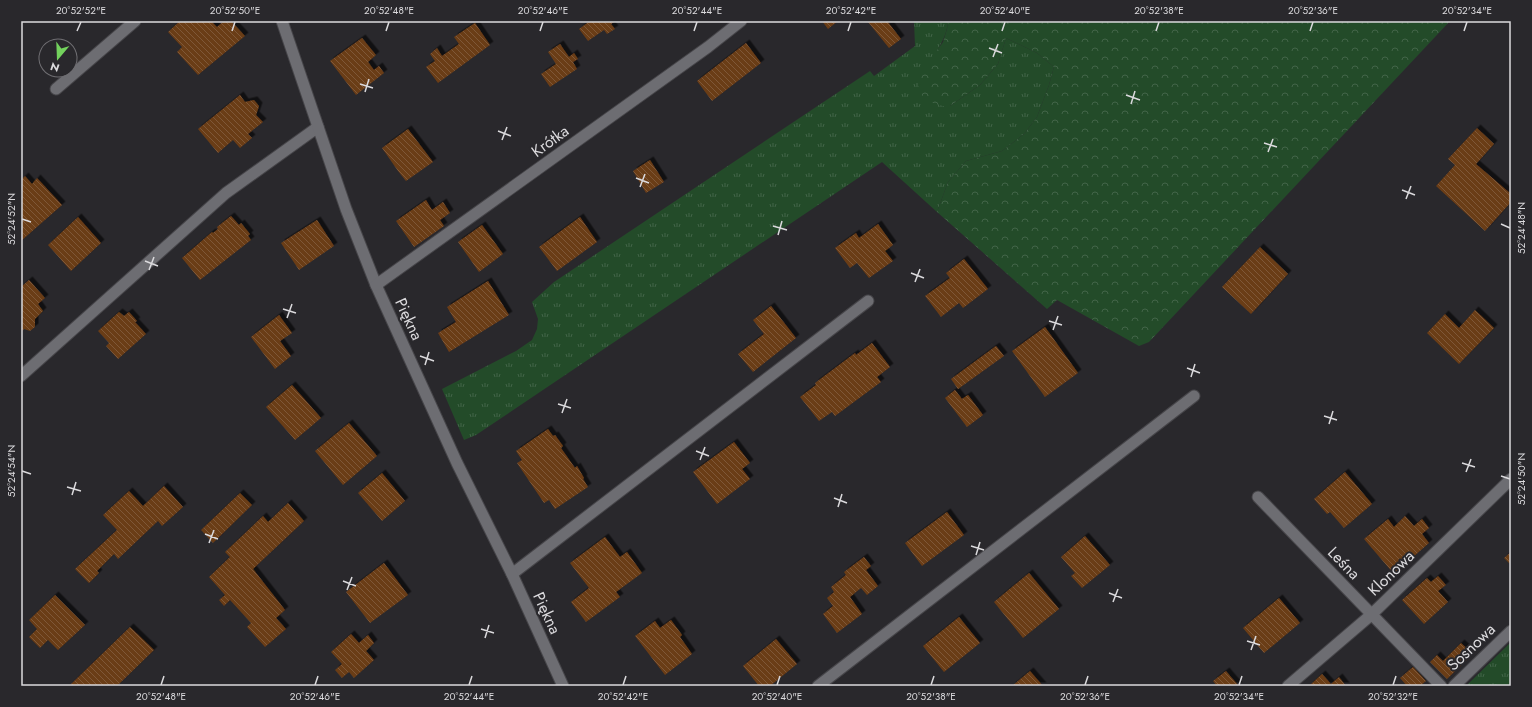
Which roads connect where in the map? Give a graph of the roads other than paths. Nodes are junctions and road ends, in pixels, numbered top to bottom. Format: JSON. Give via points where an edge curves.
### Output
{"nodes":[{"id":1,"x":134,"y":21,"type":"edge"},
{"id":2,"x":282,"y":21,"type":"edge"},
{"id":3,"x":741,"y":21,"type":"edge"},
{"id":4,"x":56,"y":89,"type":"dead end"},
{"id":5,"x":318,"y":127,"type":"junction"},
{"id":6,"x":376,"y":285,"type":"junction"},
{"id":7,"x":868,"y":301,"type":"dead end"},
{"id":8,"x":21,"y":376,"type":"edge"},
{"id":9,"x":1194,"y":396,"type":"dead end"},
{"id":10,"x":1511,"y":479,"type":"edge"},
{"id":11,"x":1258,"y":497,"type":"dead end"},
{"id":12,"x":512,"y":574,"type":"junction"},
{"id":13,"x":1371,"y":614,"type":"junction"},
{"id":14,"x":1511,"y":631,"type":"edge"},
{"id":15,"x":563,"y":686,"type":"edge"},
{"id":16,"x":818,"y":686,"type":"edge"},
{"id":17,"x":1288,"y":686,"type":"edge"},
{"id":18,"x":1441,"y":686,"type":"edge"},
{"id":19,"x":1454,"y":686,"type":"edge"}],
"edges":[{"from":1,"to":4,"type":"street"},
{"from":2,"to":5,"type":"street","name":"Piękna"},
{"from":3,"to":6,"type":"street","name":"Krótka"},
{"from":5,"to":6,"type":"street","name":"Piękna"},
{"from":5,"to":8,"type":"street","via":[[226,193]]},
{"from":6,"to":12,"type":"street","name":"Piękna","via":[[457,464]]},
{"from":7,"to":12,"type":"street"},
{"from":9,"to":16,"type":"street"},
{"from":10,"to":13,"type":"street","name":"Klonowa"},
{"from":11,"to":13,"type":"street","name":"Leśna"},
{"from":12,"to":15,"type":"street","name":"Piękna"},
{"from":13,"to":17,"type":"street","name":"Klonowa"},
{"from":13,"to":18,"type":"street","name":"Leśna"},
{"from":14,"to":19,"type":"street","name":"Sosnowa"}]}
